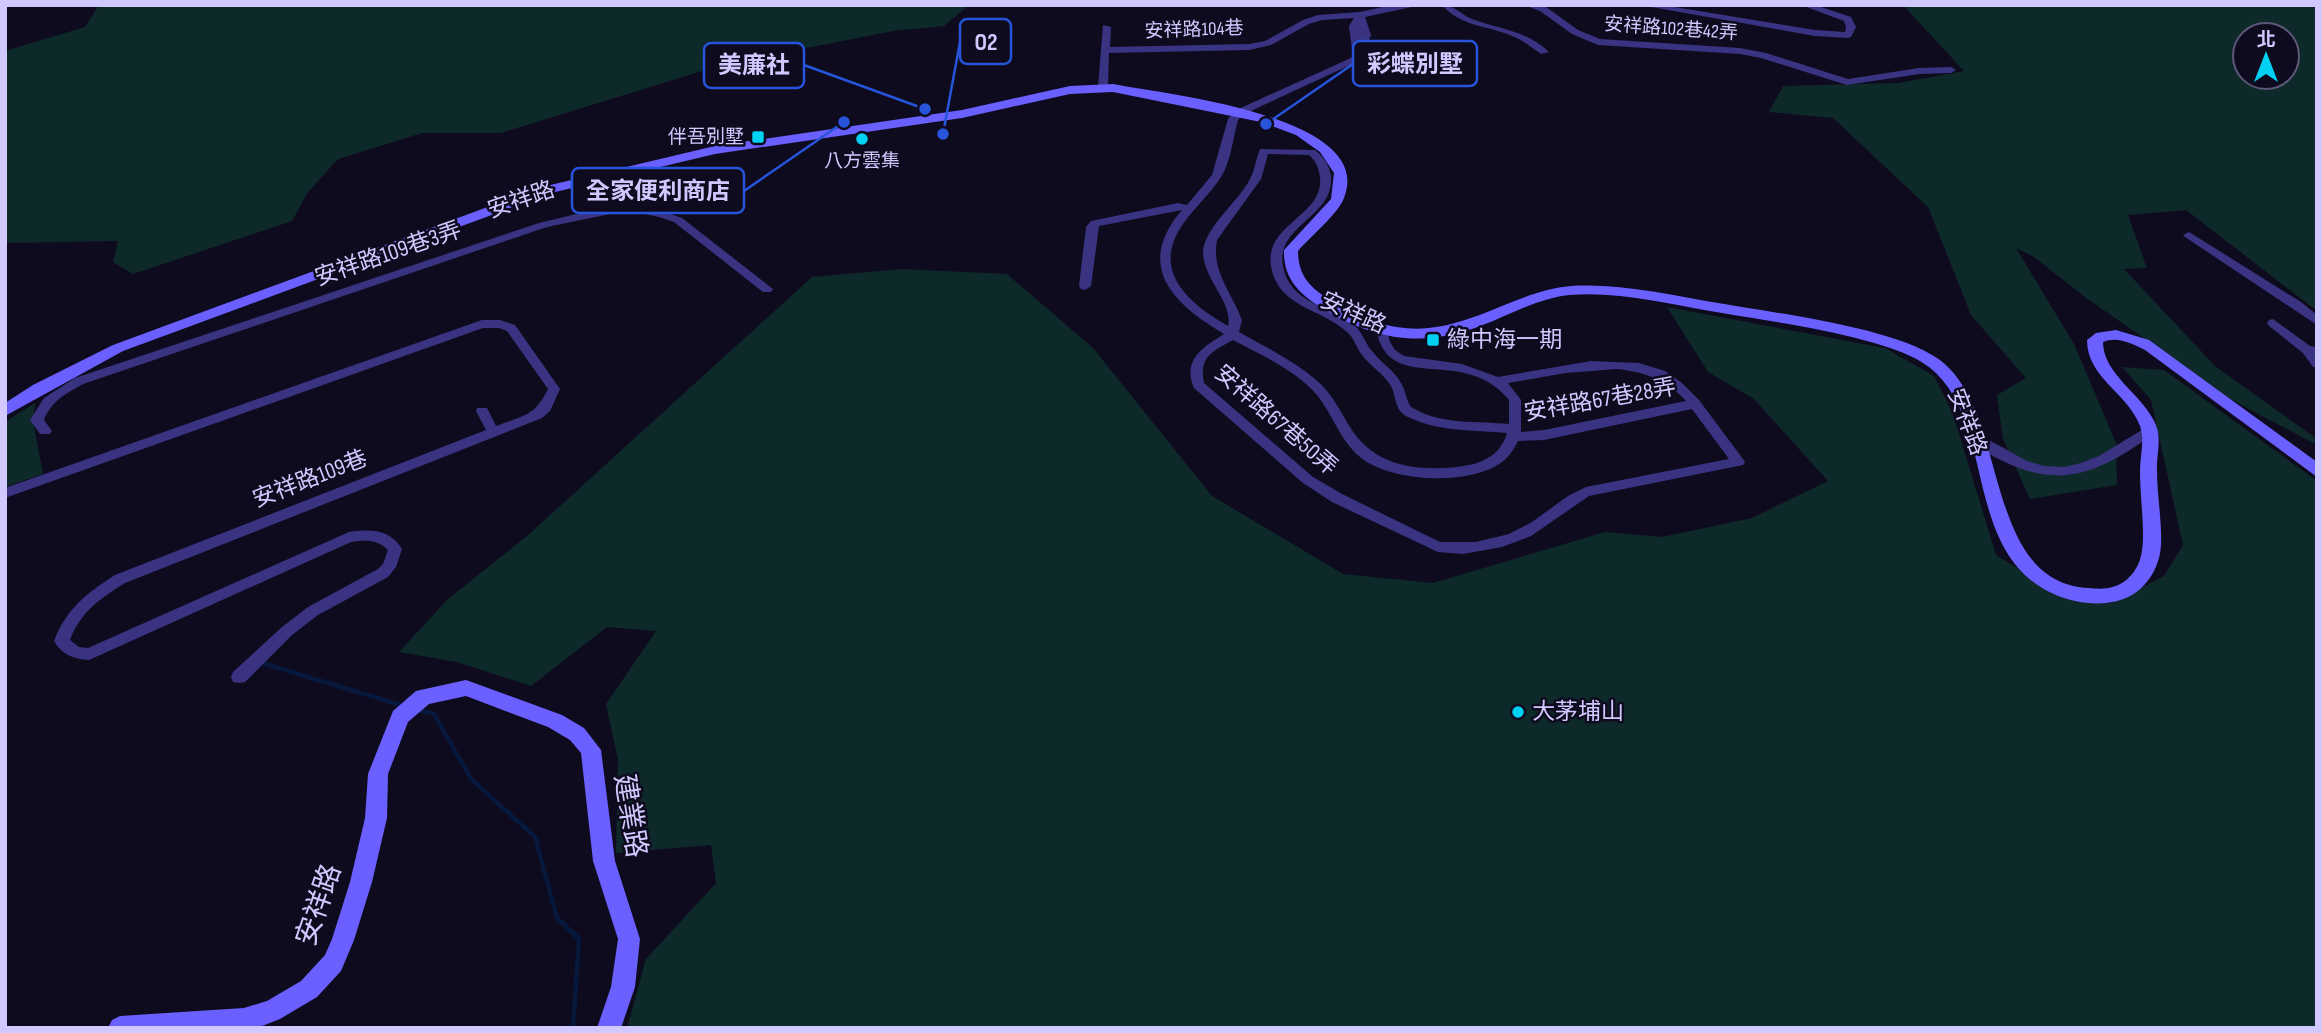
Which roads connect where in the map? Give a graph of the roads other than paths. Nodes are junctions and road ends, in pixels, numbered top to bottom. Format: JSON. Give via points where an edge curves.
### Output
{"nodes":[{"id":1,"x":1417,"y":5,"type":"edge"},
{"id":2,"x":1447,"y":5,"type":"edge"},
{"id":3,"x":1528,"y":5,"type":"edge"},
{"id":4,"x":1644,"y":5,"type":"edge"},
{"id":5,"x":1805,"y":5,"type":"edge"},
{"id":6,"x":1360,"y":15,"type":"junction"},
{"id":7,"x":1377,"y":23,"type":"dead end"},
{"id":8,"x":1107,"y":27,"type":"dead end"},
{"id":9,"x":1106,"y":50,"type":"junction"},
{"id":10,"x":1544,"y":52,"type":"dead end"},
{"id":11,"x":1951,"y":70,"type":"dead end"},
{"id":12,"x":1103,"y":87,"type":"junction"},
{"id":13,"x":1238,"y":113,"type":"junction"},
{"id":14,"x":1187,"y":208,"type":"junction"},
{"id":15,"x":2189,"y":235,"type":"dead end"},
{"id":16,"x":1085,"y":286,"type":"dead end"},
{"id":17,"x":767,"y":289,"type":"dead end"},
{"id":18,"x":2317,"y":321,"type":"edge"},
{"id":19,"x":2273,"y":323,"type":"dead end"},
{"id":20,"x":1382,"y":328,"type":"junction"},
{"id":21,"x":1232,"y":335,"type":"junction"},
{"id":22,"x":2312,"y":350,"type":"edge"},
{"id":23,"x":2317,"y":364,"type":"edge"},
{"id":24,"x":1497,"y":381,"type":"junction"},
{"id":25,"x":1694,"y":404,"type":"junction"},
{"id":26,"x":5,"y":411,"type":"edge"},
{"id":27,"x":482,"y":411,"type":"dead end"},
{"id":28,"x":2150,"y":430,"type":"junction"},
{"id":29,"x":45,"y":431,"type":"dead end"},
{"id":30,"x":493,"y":432,"type":"junction"},
{"id":31,"x":1514,"y":433,"type":"junction"},
{"id":32,"x":1975,"y":438,"type":"junction"},
{"id":33,"x":2317,"y":471,"type":"edge"},
{"id":34,"x":5,"y":492,"type":"edge"},
{"id":35,"x":239,"y":677,"type":"dead end"},
{"id":36,"x":466,"y":688,"type":"joint"},
{"id":37,"x":120,"y":1028,"type":"edge"},
{"id":38,"x":609,"y":1028,"type":"edge"}],
"edges":[{"from":1,"to":6,"type":"street","name":"安祥路104巷"},
{"from":2,"to":10,"type":"street","via":[[1464,20],[1519,35]]},
{"from":3,"to":11,"type":"street","name":"安祥路102巷42弄","via":[[1598,42],[1740,51],[1847,82]]},
{"from":4,"to":5,"type":"street","via":[[1848,35],[1849,19]]},
{"from":6,"to":7,"type":"street"},
{"from":6,"to":9,"type":"street","name":"安祥路104巷","via":[[1321,17],[1268,43],[1249,47]]},
{"from":6,"to":13,"type":"street","via":[[1366,35],[1359,58]]},
{"from":8,"to":9,"type":"street"},
{"from":9,"to":12,"type":"street"},
{"from":12,"to":13,"type":"street","name":"安祥路"},
{"from":12,"to":26,"type":"street","name":"安祥路","via":[[911,122],[715,149],[547,190],[118,348],[39,388]]},
{"from":13,"to":14,"type":"street","via":[[1219,173]]},
{"from":13,"to":20,"type":"street","name":"安祥路","via":[[1300,132],[1337,163],[1341,183],[1337,200],[1291,250],[1290,268],[1294,278],[1318,299],[1338,312]]},
{"from":14,"to":16,"type":"street","via":[[1096,223]]},
{"from":14,"to":21,"type":"street","via":[[1174,225],[1167,277],[1191,308]]},
{"from":15,"to":18,"type":"street"},
{"from":17,"to":29,"type":"street","name":"安祥路109巷3弄","via":[[666,215],[633,210],[574,216],[79,381],[41,407],[37,420]]},
{"from":19,"to":22,"type":"street"},
{"from":20,"to":24,"type":"street","via":[[1386,347],[1403,360],[1460,367]]},
{"from":20,"to":32,"type":"street","name":"安祥路","via":[[1428,335],[1532,298],[1590,290],[1817,326],[1885,341],[1933,362],[1955,386]]},
{"from":21,"to":25,"type":"street","name":"安祥路67巷50弄","via":[[1199,356],[1194,369],[1198,384],[1308,480],[1438,547],[1456,550],[1521,534],[1586,492],[1738,462]]},
{"from":21,"to":31,"type":"street","via":[[1287,364],[1323,393],[1366,456],[1404,472],[1446,474],[1486,466],[1507,451]]},
{"from":21,"to":31,"type":"street","name":"安祥路67巷28弄","via":[[1236,320],[1211,269],[1212,240],[1256,179],[1264,151],[1311,152],[1325,170],[1326,190],[1279,246],[1277,267],[1286,287],[1302,303],[1358,336],[1365,351],[1396,384],[1402,407],[1410,413]]},
{"from":22,"to":23,"type":"street"},
{"from":24,"to":25,"type":"street","via":[[1629,365],[1663,375]]},
{"from":24,"to":31,"type":"street","via":[[1515,400]]},
{"from":25,"to":31,"type":"street","name":"安祥路67巷28弄","via":[[1544,435]]},
{"from":27,"to":30,"type":"street"},
{"from":28,"to":32,"type":"street","via":[[2125,449],[2063,474],[2003,457]]},
{"from":28,"to":32,"type":"street","name":"安祥路","via":[[2149,565],[2126,590],[2113,595],[2068,592],[2024,565],[2000,518]]},
{"from":28,"to":33,"type":"street","via":[[2137,405],[2096,356],[2095,340],[2100,337],[2124,336],[2150,347]]},
{"from":30,"to":34,"type":"street","name":"安祥路109巷","via":[[537,415],[554,389],[516,334],[500,324],[482,324]]},
{"from":30,"to":35,"type":"street","name":"安祥路109巷","via":[[120,579],[87,601],[67,623],[62,641],[79,654],[89,654],[349,537],[374,534],[391,542],[395,549],[383,573],[304,618]]},
{"from":36,"to":37,"type":"street","name":"安祥路","via":[[423,697],[400,717],[378,774],[376,818],[343,940],[333,963],[309,989],[272,1011],[244,1020]]},
{"from":36,"to":38,"type":"street","name":"建業路","via":[[555,721],[577,734],[591,750],[604,861],[629,939],[623,987]]}]}
